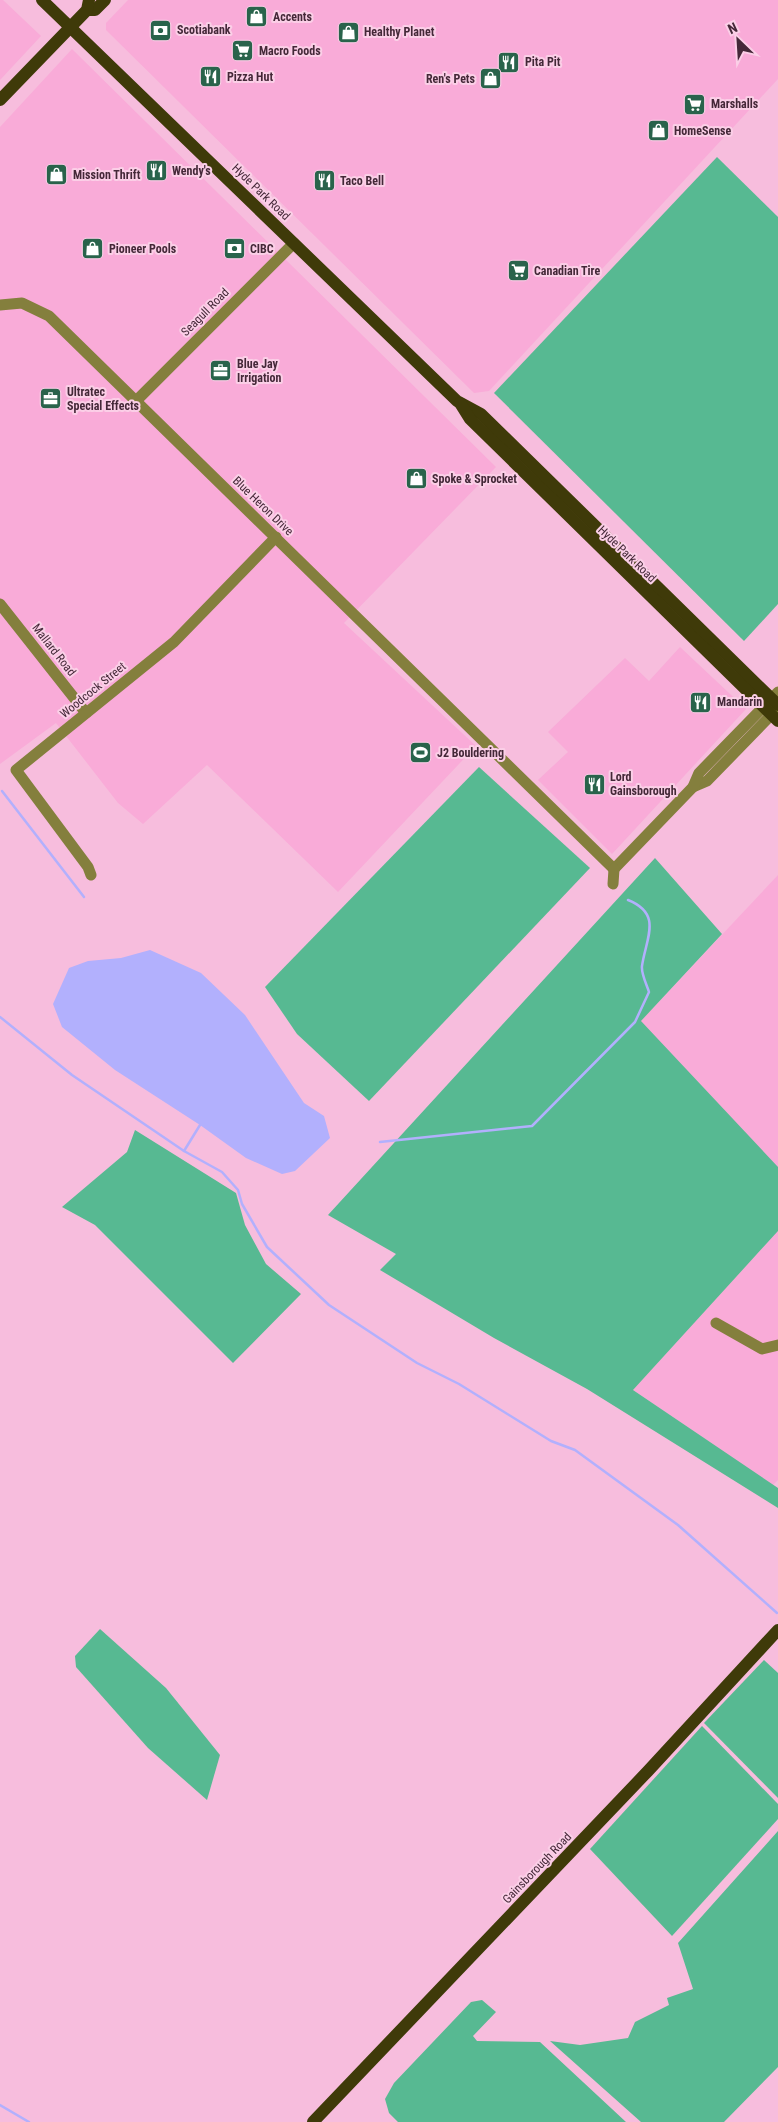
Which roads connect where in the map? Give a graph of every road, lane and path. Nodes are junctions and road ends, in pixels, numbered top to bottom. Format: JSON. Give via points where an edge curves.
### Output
{"nodes":[{"id":1,"x":42,"y":0,"type":"edge"},
{"id":2,"x":105,"y":0,"type":"edge"},
{"id":3,"x":88,"y":5,"type":"edge"},
{"id":4,"x":70,"y":26,"type":"junction"},
{"id":5,"x":0,"y":100,"type":"edge"},
{"id":6,"x":294,"y":243,"type":"junction"},
{"id":7,"x":0,"y":305,"type":"edge"},
{"id":8,"x":136,"y":401,"type":"junction"},
{"id":9,"x":276,"y":537,"type":"junction"},
{"id":10,"x":0,"y":604,"type":"edge"},
{"id":11,"x":774,"y":707,"type":"edge"},
{"id":12,"x":86,"y":713,"type":"junction"},
{"id":13,"x":614,"y":868,"type":"junction"},
{"id":14,"x":91,"y":875,"type":"dead end"},
{"id":15,"x":613,"y":884,"type":"dead end"},
{"id":16,"x":716,"y":1323,"type":"dead end"},
{"id":17,"x":778,"y":1345,"type":"edge"},
{"id":18,"x":778,"y":1630,"type":"edge"},
{"id":19,"x":312,"y":2122,"type":"edge"}],
"edges":[{"from":1,"to":4,"type":"main road","name":"Hyde Park Road"},
{"from":2,"to":3,"type":"main road","via":[[95,10]]},
{"from":3,"to":4,"type":"main road"},
{"from":4,"to":5,"type":"main road"},
{"from":4,"to":6,"type":"main road","name":"Hyde Park Road"},
{"from":6,"to":8,"type":"street","name":"Seagull Road"},
{"from":6,"to":11,"type":"main road","name":"Hyde Park Road","via":[[460,403],[470,420]]},
{"from":7,"to":8,"type":"street","name":"Blue Heron Drive","via":[[22,303],[49,316]]},
{"from":8,"to":9,"type":"street","name":"Blue Heron Drive"},
{"from":9,"to":12,"type":"street","name":"Woodcock Street","via":[[174,642]]},
{"from":9,"to":13,"type":"street","name":"Blue Heron Drive"},
{"from":10,"to":12,"type":"street","name":"Mallard Road"},
{"from":11,"to":13,"type":"street","via":[[698,774],[693,787]]},
{"from":12,"to":14,"type":"street","name":"Woodcock Street","via":[[16,770]]},
{"from":13,"to":15,"type":"street"},
{"from":16,"to":17,"type":"street","via":[[762,1350]]},
{"from":18,"to":19,"type":"main road","name":"Gainsborough Road","via":[[648,1771]]}]}
